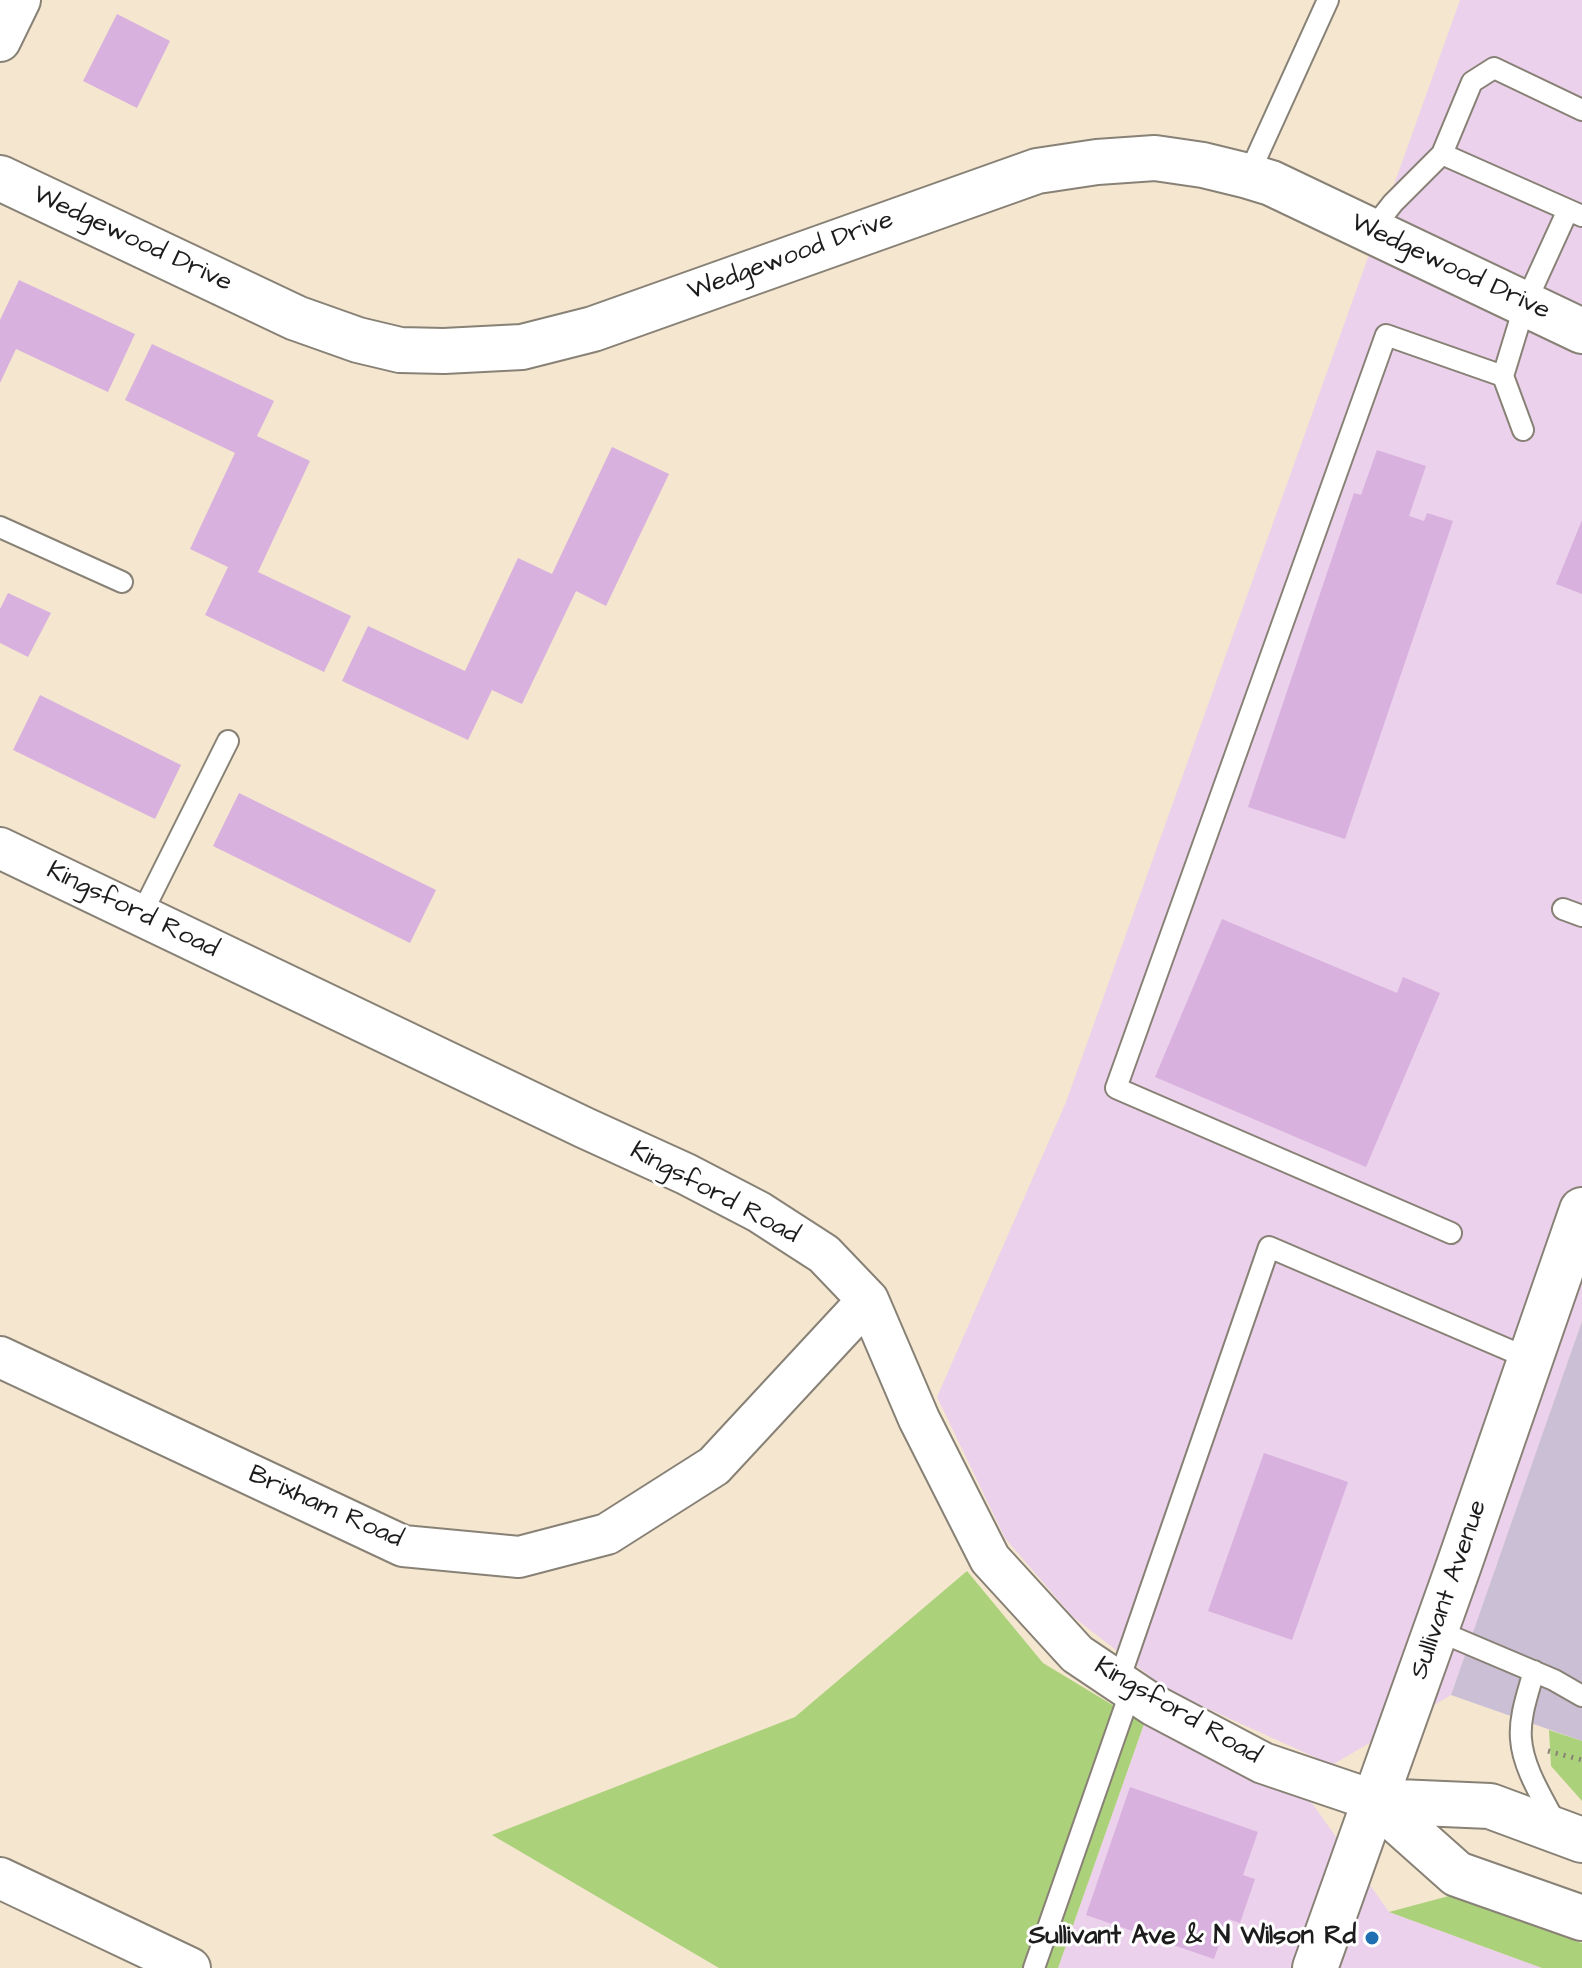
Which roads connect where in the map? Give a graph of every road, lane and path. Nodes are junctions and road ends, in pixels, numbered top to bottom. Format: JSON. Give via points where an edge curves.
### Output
{"nodes":[{"id":1,"x":20,"y":0,"type":"edge"},
{"id":2,"x":1328,"y":0,"type":"edge"},
{"id":3,"x":0,"y":41,"type":"edge"},
{"id":4,"x":1582,"y":110,"type":"edge"},
{"id":5,"x":1442,"y":154,"type":"junction"},
{"id":6,"x":1248,"y":176,"type":"junction"},
{"id":7,"x":0,"y":178,"type":"edge"},
{"id":8,"x":1575,"y":213,"type":"edge"},
{"id":9,"x":1371,"y":231,"type":"junction"},
{"id":10,"x":1525,"y":304,"type":"junction"},
{"id":11,"x":1582,"y":331,"type":"edge"},
{"id":12,"x":1503,"y":376,"type":"junction"},
{"id":13,"x":1523,"y":430,"type":"dead end"},
{"id":14,"x":0,"y":527,"type":"edge"},
{"id":15,"x":122,"y":582,"type":"dead end"},
{"id":16,"x":228,"y":741,"type":"dead end"},
{"id":17,"x":0,"y":848,"type":"edge"},
{"id":18,"x":141,"y":915,"type":"junction"},
{"id":19,"x":1582,"y":1210,"type":"edge"},
{"id":20,"x":1451,"y":1233,"type":"dead end"},
{"id":21,"x":868,"y":1300,"type":"junction"},
{"id":22,"x":0,"y":1357,"type":"edge"},
{"id":23,"x":1530,"y":1359,"type":"junction"},
{"id":24,"x":1436,"y":1630,"type":"junction"},
{"id":25,"x":1534,"y":1671,"type":"junction"},
{"id":26,"x":1124,"y":1687,"type":"junction"},
{"id":27,"x":1582,"y":1696,"type":"edge"},
{"id":28,"x":1375,"y":1801,"type":"junction"},
{"id":29,"x":1571,"y":1836,"type":"edge"},
{"id":30,"x":0,"y":1878,"type":"edge"},
{"id":31,"x":1582,"y":1918,"type":"edge"},
{"id":32,"x":190,"y":1968,"type":"edge"},
{"id":33,"x":1034,"y":1968,"type":"edge"},
{"id":34,"x":1315,"y":1968,"type":"edge"}],
"edges":[{"from":1,"to":3,"type":"street"},
{"from":2,"to":6,"type":"lane"},
{"from":4,"to":5,"type":"lane","via":[[1494,68],[1472,82]]},
{"from":5,"to":8,"type":"lane"},
{"from":5,"to":9,"type":"lane"},
{"from":6,"to":7,"type":"street","name":"Wedgewood Drive","via":[[1155,158],[1037,171],[593,329],[522,347],[444,351],[400,350],[296,318]]},
{"from":6,"to":9,"type":"street","name":"Wedgewood Drive"},
{"from":8,"to":10,"type":"lane"},
{"from":9,"to":10,"type":"street","name":"Wedgewood Drive"},
{"from":10,"to":11,"type":"street","name":"Wedgewood Drive"},
{"from":10,"to":12,"type":"lane"},
{"from":12,"to":13,"type":"lane"},
{"from":12,"to":20,"type":"lane","via":[[1386,335],[1116,1088]]},
{"from":14,"to":15,"type":"lane"},
{"from":16,"to":18,"type":"lane"},
{"from":17,"to":18,"type":"street","name":"Kingsford Road"},
{"from":18,"to":21,"type":"street","name":"Kingsford Road","via":[[759,1212],[824,1254]]},
{"from":19,"to":23,"type":"street","name":"Sullivant Avenue"},
{"from":21,"to":22,"type":"street","name":"Brixham Road","via":[[714,1466],[607,1534],[519,1557],[403,1546]]},
{"from":21,"to":26,"type":"street","name":"Kingsford Road","via":[[919,1419],[990,1559],[1077,1654]]},
{"from":23,"to":24,"type":"street","name":"Sullivant Avenue"},
{"from":23,"to":26,"type":"lane","via":[[1269,1247]]},
{"from":24,"to":25,"type":"lane"},
{"from":24,"to":28,"type":"street","name":"Sullivant Avenue"},
{"from":25,"to":27,"type":"lane"},
{"from":25,"to":29,"type":"lane","via":[[1520,1739],[1526,1764]]},
{"from":26,"to":28,"type":"street","name":"Kingsford Road","via":[[1263,1763]]},
{"from":26,"to":33,"type":"lane"},
{"from":28,"to":29,"type":"street","via":[[1490,1806]]},
{"from":28,"to":31,"type":"street","via":[[1457,1874]]},
{"from":28,"to":34,"type":"street","name":"Sullivant Avenue"},
{"from":30,"to":32,"type":"street"}]}
